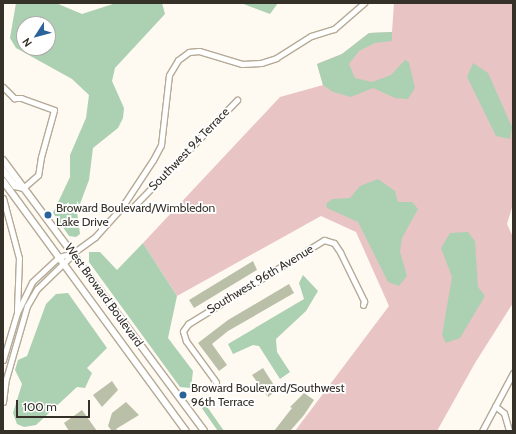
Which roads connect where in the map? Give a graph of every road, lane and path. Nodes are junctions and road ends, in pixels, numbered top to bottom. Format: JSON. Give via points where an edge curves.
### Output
{"nodes":[{"id":1,"x":364,"y":3,"type":"edge"},
{"id":2,"x":3,"y":87,"type":"edge"},
{"id":3,"x":237,"y":100,"type":"dead end"},
{"id":4,"x":3,"y":160,"type":"edge"},
{"id":5,"x":3,"y":170,"type":"edge"},
{"id":6,"x":3,"y":181,"type":"edge"},
{"id":7,"x":23,"y":188,"type":"junction"},
{"id":8,"x":3,"y":198,"type":"edge"},
{"id":9,"x":122,"y":207,"type":"junction"},
{"id":10,"x":73,"y":253,"type":"junction"},
{"id":11,"x":59,"y":257,"type":"junction"},
{"id":12,"x":64,"y":264,"type":"junction"},
{"id":13,"x":363,"y":305,"type":"dead end"},
{"id":14,"x":17,"y":313,"type":"junction"},
{"id":15,"x":3,"y":360,"type":"edge"},
{"id":16,"x":513,"y":373,"type":"edge"},
{"id":17,"x":216,"y":382,"type":"dead end"},
{"id":18,"x":3,"y":402,"type":"edge"},
{"id":19,"x":495,"y":406,"type":"junction"},
{"id":20,"x":186,"y":431,"type":"edge"},
{"id":21,"x":204,"y":431,"type":"edge"},
{"id":22,"x":482,"y":431,"type":"edge"},
{"id":23,"x":509,"y":431,"type":"edge"}],
"edges":[{"from":1,"to":9,"type":"street","via":[[334,29],[311,36],[276,58],[261,63],[242,64],[199,51],[189,52],[178,60],[169,75],[161,145]]},
{"from":2,"to":7,"type":"street","via":[[14,98],[21,98],[54,110],[40,157],[38,175]]},
{"from":3,"to":9,"type":"street","name":"Southwest 94 Terrace","via":[[132,208]]},
{"from":4,"to":7,"type":"main road","name":"West Broward Boulevard"},
{"from":5,"to":7,"type":"main road","via":[[15,186]]},
{"from":6,"to":11,"type":"main road","name":"West Broward Boulevard"},
{"from":7,"to":10,"type":"main road","name":"West Broward Boulevard"},
{"from":8,"to":14,"type":"street","via":[[19,258],[20,290]]},
{"from":9,"to":10,"type":"street","via":[[95,237]]},
{"from":10,"to":11,"type":"street"},
{"from":10,"to":12,"type":"street"},
{"from":10,"to":21,"type":"main road","name":"West Broward Boulevard"},
{"from":11,"to":12,"type":"main road","name":"West Broward Boulevard"},
{"from":11,"to":14,"type":"street","via":[[32,282]]},
{"from":12,"to":18,"type":"street","via":[[37,288],[27,306],[6,379]]},
{"from":12,"to":20,"type":"main road","name":"West Broward Boulevard"},
{"from":13,"to":17,"type":"street","name":"Southwest 96th Avenue","via":[[364,301],[340,252],[334,243],[324,240],[188,324],[184,331],[186,341]]},
{"from":14,"to":15,"type":"street"},
{"from":16,"to":19,"type":"street"},
{"from":19,"to":22,"type":"street"},
{"from":19,"to":23,"type":"street","via":[[504,413]]}]}
